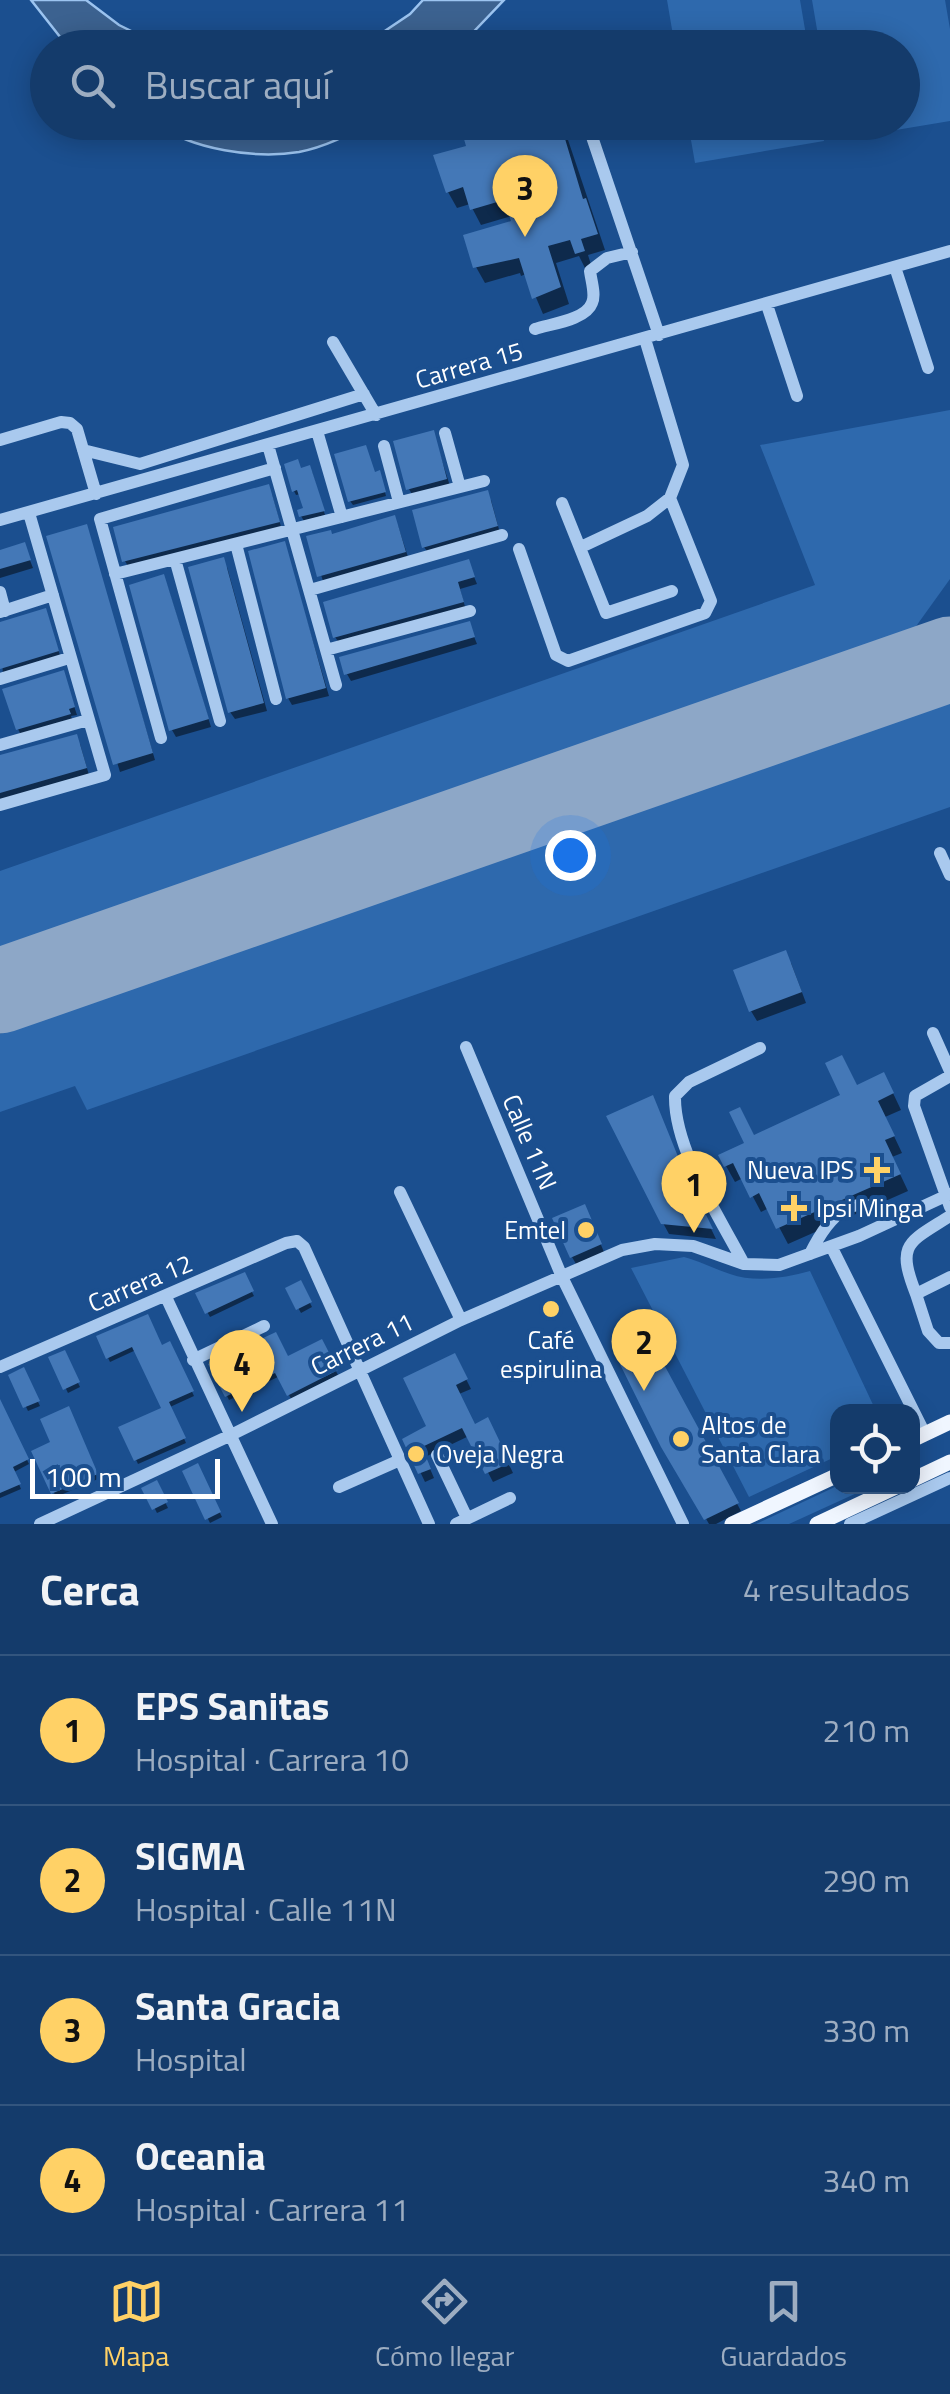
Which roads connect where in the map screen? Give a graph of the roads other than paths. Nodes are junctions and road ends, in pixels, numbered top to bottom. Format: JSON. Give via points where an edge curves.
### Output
{"nodes":[{"id":1,"x":593,"y":140,"type":"edge"},
{"id":2,"x":950,"y":250,"type":"edge"},
{"id":3,"x":632,"y":252,"type":"junction"},
{"id":4,"x":895,"y":267,"type":"junction"},
{"id":5,"x":768,"y":305,"type":"junction"},
{"id":6,"x":535,"y":329,"type":"dead end"},
{"id":7,"x":659,"y":335,"type":"junction"},
{"id":8,"x":645,"y":339,"type":"junction"},
{"id":9,"x":333,"y":342,"type":"dead end"},
{"id":10,"x":928,"y":368,"type":"dead end"},
{"id":11,"x":364,"y":394,"type":"junction"},
{"id":12,"x":797,"y":396,"type":"dead end"},
{"id":13,"x":376,"y":415,"type":"junction"},
{"id":14,"x":318,"y":432,"type":"junction"},
{"id":15,"x":444,"y":433,"type":"dead end"},
{"id":16,"x":0,"y":440,"type":"edge"},
{"id":17,"x":268,"y":445,"type":"junction"},
{"id":18,"x":384,"y":446,"type":"dead end"},
{"id":19,"x":83,"y":450,"type":"junction"},
{"id":20,"x":276,"y":468,"type":"junction"},
{"id":21,"x":484,"y":481,"type":"dead end"},
{"id":22,"x":460,"y":487,"type":"junction"},
{"id":23,"x":96,"y":494,"type":"junction"},
{"id":24,"x":670,"y":498,"type":"junction"},
{"id":25,"x":399,"y":502,"type":"junction"},
{"id":26,"x":562,"y":503,"type":"dead end"},
{"id":27,"x":29,"y":513,"type":"junction"},
{"id":28,"x":342,"y":517,"type":"junction"},
{"id":29,"x":0,"y":520,"type":"edge"},
{"id":30,"x":293,"y":529,"type":"junction"},
{"id":31,"x":502,"y":535,"type":"dead end"},
{"id":32,"x":236,"y":544,"type":"junction"},
{"id":33,"x":519,"y":548,"type":"dead end"},
{"id":34,"x":581,"y":548,"type":"junction"},
{"id":35,"x":175,"y":559,"type":"junction"},
{"id":36,"x":116,"y":574,"type":"junction"},
{"id":37,"x":310,"y":590,"type":"junction"},
{"id":38,"x":672,"y":591,"type":"dead end"},
{"id":39,"x":0,"y":592,"type":"edge"},
{"id":40,"x":52,"y":595,"type":"junction"},
{"id":41,"x":470,"y":611,"type":"dead end"},
{"id":42,"x":3,"y":612,"type":"edge"},
{"id":43,"x":326,"y":650,"type":"junction"},
{"id":44,"x":69,"y":658,"type":"junction"},
{"id":45,"x":0,"y":679,"type":"edge"},
{"id":46,"x":336,"y":686,"type":"dead end"},
{"id":47,"x":276,"y":699,"type":"dead end"},
{"id":48,"x":88,"y":720,"type":"junction"},
{"id":49,"x":220,"y":721,"type":"dead end"},
{"id":50,"x":162,"y":738,"type":"dead end"},
{"id":51,"x":0,"y":745,"type":"edge"},
{"id":52,"x":0,"y":805,"type":"edge"},
{"id":53,"x":940,"y":853,"type":"dead end"},
{"id":54,"x":950,"y":875,"type":"edge"},
{"id":55,"x":933,"y":1033,"type":"dead end"},
{"id":56,"x":466,"y":1047,"type":"dead end"},
{"id":57,"x":760,"y":1048,"type":"dead end"},
{"id":58,"x":950,"y":1073,"type":"edge"},
{"id":59,"x":400,"y":1192,"type":"dead end"},
{"id":60,"x":949,"y":1199,"type":"edge"},
{"id":61,"x":950,"y":1216,"type":"edge"},
{"id":62,"x":898,"y":1218,"type":"junction"},
{"id":63,"x":831,"y":1246,"type":"junction"},
{"id":64,"x":810,"y":1254,"type":"junction"},
{"id":65,"x":744,"y":1264,"type":"junction"},
{"id":66,"x":950,"y":1276,"type":"edge"},
{"id":67,"x":562,"y":1277,"type":"junction"},
{"id":68,"x":916,"y":1294,"type":"junction"},
{"id":69,"x":166,"y":1298,"type":"junction"},
{"id":70,"x":461,"y":1320,"type":"junction"},
{"id":71,"x":264,"y":1326,"type":"dead end"},
{"id":72,"x":950,"y":1343,"type":"edge"},
{"id":73,"x":194,"y":1360,"type":"junction"},
{"id":74,"x":0,"y":1367,"type":"edge"},
{"id":75,"x":358,"y":1370,"type":"junction"},
{"id":76,"x":904,"y":1404,"type":"edge"},
{"id":77,"x":950,"y":1422,"type":"edge"},
{"id":78,"x":229,"y":1436,"type":"junction"},
{"id":79,"x":920,"y":1437,"type":"edge"},
{"id":80,"x":437,"y":1454,"type":"dead end"},
{"id":81,"x":400,"y":1460,"type":"junction"},
{"id":82,"x":950,"y":1462,"type":"edge"},
{"id":83,"x":920,"y":1476,"type":"edge"},
{"id":84,"x":950,"y":1478,"type":"edge"},
{"id":85,"x":830,"y":1479,"type":"edge"},
{"id":86,"x":339,"y":1487,"type":"dead end"},
{"id":87,"x":881,"y":1494,"type":"edge"},
{"id":88,"x":510,"y":1498,"type":"dead end"},
{"id":89,"x":462,"y":1521,"type":"edge"},
{"id":90,"x":40,"y":1524,"type":"edge"},
{"id":91,"x":272,"y":1524,"type":"edge"},
{"id":92,"x":429,"y":1524,"type":"edge"},
{"id":93,"x":682,"y":1524,"type":"edge"},
{"id":94,"x":732,"y":1524,"type":"edge"},
{"id":95,"x":817,"y":1524,"type":"edge"},
{"id":96,"x":850,"y":1524,"type":"edge"}],
"edges":[{"from":1,"to":3,"type":"street"},
{"from":2,"to":4,"type":"street","name":"Carrera 15"},
{"from":3,"to":6,"type":"street","via":[[590,271],[590,308]]},
{"from":3,"to":7,"type":"street"},
{"from":4,"to":5,"type":"street","name":"Carrera 15"},
{"from":4,"to":10,"type":"street"},
{"from":5,"to":7,"type":"street","name":"Carrera 15"},
{"from":5,"to":12,"type":"street"},
{"from":7,"to":8,"type":"street","name":"Carrera 15"},
{"from":8,"to":13,"type":"street","name":"Carrera 15"},
{"from":8,"to":24,"type":"street","via":[[683,465]]},
{"from":9,"to":11,"type":"street"},
{"from":11,"to":13,"type":"street"},
{"from":11,"to":19,"type":"street","via":[[140,464]]},
{"from":13,"to":14,"type":"street","name":"Carrera 15"},
{"from":14,"to":17,"type":"street","name":"Carrera 15"},
{"from":14,"to":28,"type":"street"},
{"from":15,"to":22,"type":"street"},
{"from":16,"to":19,"type":"street","via":[[65,422],[77,430]]},
{"from":17,"to":20,"type":"street"},
{"from":17,"to":23,"type":"street","name":"Carrera 15"},
{"from":18,"to":25,"type":"street"},
{"from":19,"to":23,"type":"street"},
{"from":20,"to":30,"type":"street"},
{"from":20,"to":36,"type":"street","via":[[100,519]]},
{"from":21,"to":22,"type":"street"},
{"from":22,"to":25,"type":"street"},
{"from":23,"to":27,"type":"street","name":"Carrera 15"},
{"from":24,"to":33,"type":"street","via":[[709,608],[568,660],[556,655]]},
{"from":24,"to":34,"type":"street"},
{"from":25,"to":28,"type":"street"},
{"from":26,"to":34,"type":"street"},
{"from":27,"to":29,"type":"street","name":"Carrera 15"},
{"from":27,"to":40,"type":"street"},
{"from":28,"to":30,"type":"street"},
{"from":30,"to":32,"type":"street"},
{"from":30,"to":37,"type":"street"},
{"from":31,"to":37,"type":"street"},
{"from":32,"to":35,"type":"street"},
{"from":32,"to":47,"type":"street"},
{"from":34,"to":38,"type":"street","via":[[606,613]]},
{"from":35,"to":36,"type":"street"},
{"from":35,"to":49,"type":"street"},
{"from":36,"to":50,"type":"street"},
{"from":37,"to":43,"type":"street"},
{"from":39,"to":42,"type":"street"},
{"from":40,"to":42,"type":"street"},
{"from":40,"to":44,"type":"street"},
{"from":41,"to":43,"type":"street"},
{"from":43,"to":46,"type":"street"},
{"from":44,"to":45,"type":"street"},
{"from":44,"to":48,"type":"street"},
{"from":48,"to":51,"type":"street"},
{"from":48,"to":52,"type":"street","via":[[105,774]]},
{"from":53,"to":54,"type":"street"},
{"from":55,"to":58,"type":"street"},
{"from":56,"to":67,"type":"street","name":"Calle 11N"},
{"from":57,"to":65,"type":"street","via":[[689,1082],[675,1096],[688,1155]]},
{"from":58,"to":60,"type":"street","via":[[916,1096],[914,1106]]},
{"from":59,"to":70,"type":"street"},
{"from":60,"to":62,"type":"street"},
{"from":61,"to":68,"type":"street","via":[[912,1240],[905,1256]]},
{"from":62,"to":63,"type":"street"},
{"from":62,"to":64,"type":"street","via":[[856,1206],[828,1220]]},
{"from":63,"to":64,"type":"street"},
{"from":63,"to":76,"type":"street"},
{"from":64,"to":65,"type":"street","via":[[778,1265]]},
{"from":65,"to":67,"type":"street","name":"Carrera 11","via":[[693,1246],[655,1244],[622,1250]]},
{"from":66,"to":68,"type":"street"},
{"from":67,"to":70,"type":"street","name":"Carrera 11"},
{"from":67,"to":93,"type":"street","name":"Calle 11N"},
{"from":68,"to":72,"type":"street","via":[[928,1331]]},
{"from":69,"to":73,"type":"street"},
{"from":69,"to":74,"type":"street","name":"Carrera 12"},
{"from":69,"to":75,"type":"street","name":"Carrera 12","via":[[297,1241]]},
{"from":70,"to":75,"type":"street","name":"Carrera 11"},
{"from":71,"to":73,"type":"street"},
{"from":73,"to":78,"type":"street"},
{"from":75,"to":78,"type":"street","name":"Carrera 11"},
{"from":75,"to":81,"type":"street"},
{"from":77,"to":79,"type":"main road"},
{"from":78,"to":90,"type":"street","name":"Carrera 11"},
{"from":78,"to":91,"type":"street"},
{"from":80,"to":89,"type":"street"},
{"from":81,"to":86,"type":"street"},
{"from":81,"to":92,"type":"street"},
{"from":82,"to":83,"type":"main road"},
{"from":84,"to":96,"type":"street"},
{"from":85,"to":94,"type":"main road"},
{"from":87,"to":95,"type":"main road"},
{"from":88,"to":89,"type":"street"}]}
